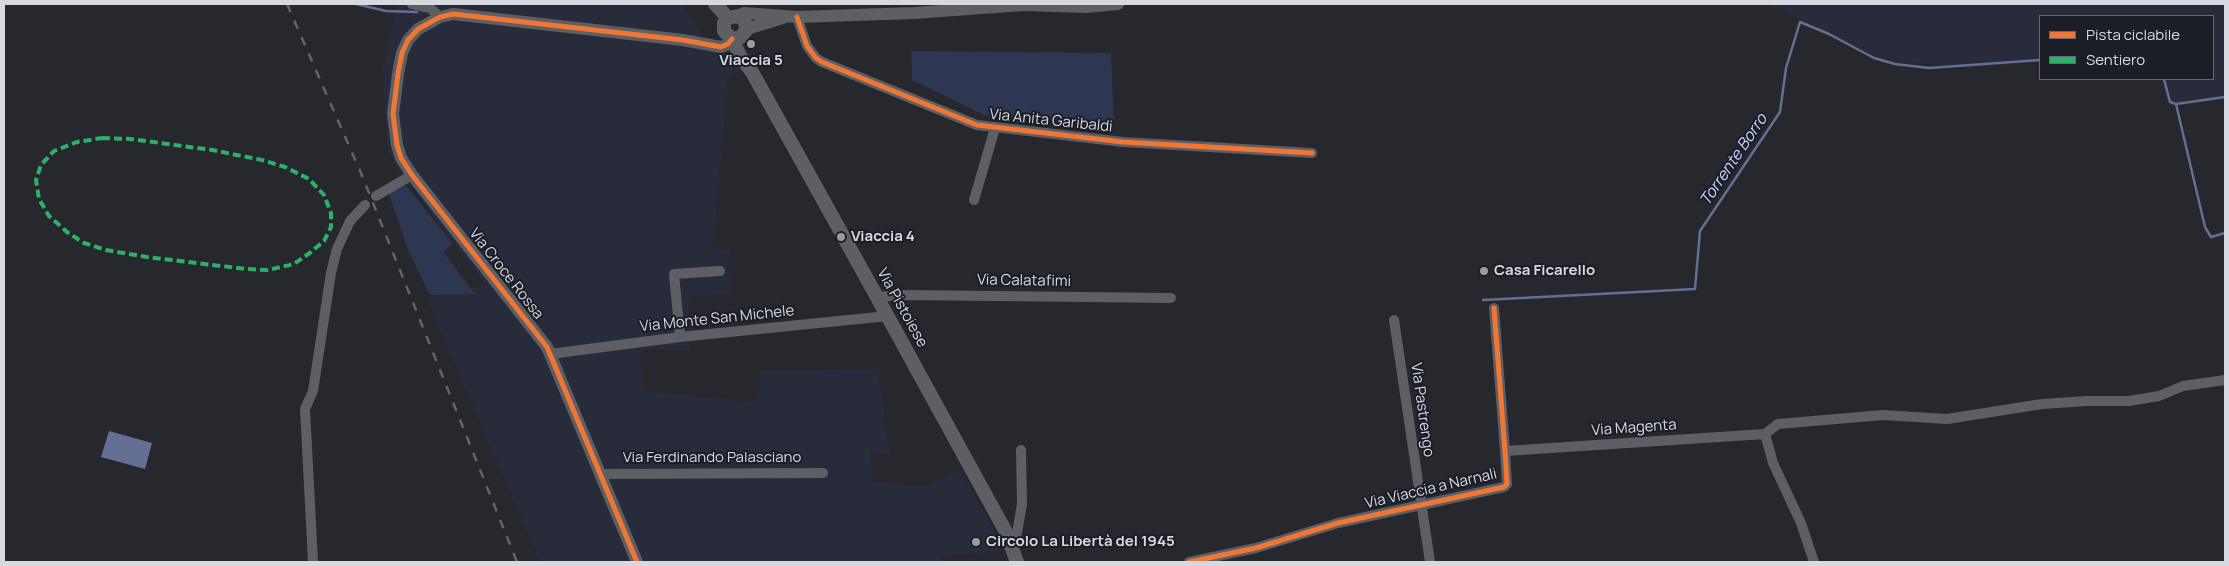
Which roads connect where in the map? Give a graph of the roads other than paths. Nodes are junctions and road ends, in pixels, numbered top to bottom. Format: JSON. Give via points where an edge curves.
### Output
{"nodes":[{"id":1,"x":412,"y":4,"type":"edge"},
{"id":2,"x":715,"y":4,"type":"edge"},
{"id":3,"x":1118,"y":4,"type":"edge"},
{"id":4,"x":440,"y":17,"type":"junction"},
{"id":5,"x":791,"y":17,"type":"junction"},
{"id":6,"x":735,"y":28,"type":"junction"},
{"id":7,"x":995,"y":128,"type":"junction"},
{"id":8,"x":1312,"y":153,"type":"dead end"},
{"id":9,"x":412,"y":175,"type":"junction"},
{"id":10,"x":376,"y":196,"type":"dead end"},
{"id":11,"x":974,"y":200,"type":"dead end"},
{"id":12,"x":365,"y":205,"type":"dead end"},
{"id":13,"x":720,"y":271,"type":"dead end"},
{"id":14,"x":877,"y":297,"type":"junction"},
{"id":15,"x":1171,"y":298,"type":"dead end"},
{"id":16,"x":1494,"y":308,"type":"dead end"},
{"id":17,"x":888,"y":316,"type":"junction"},
{"id":18,"x":1394,"y":320,"type":"dead end"},
{"id":19,"x":680,"y":337,"type":"junction"},
{"id":20,"x":550,"y":354,"type":"junction"},
{"id":21,"x":2225,"y":380,"type":"edge"},
{"id":22,"x":1765,"y":434,"type":"junction"},
{"id":23,"x":1021,"y":450,"type":"dead end"},
{"id":24,"x":1505,"y":451,"type":"junction"},
{"id":25,"x":823,"y":473,"type":"dead end"},
{"id":26,"x":600,"y":474,"type":"junction"},
{"id":27,"x":1421,"y":505,"type":"junction"},
{"id":28,"x":1011,"y":546,"type":"junction"},
{"id":29,"x":1238,"y":557,"type":"edge"},
{"id":30,"x":313,"y":562,"type":"edge"},
{"id":31,"x":637,"y":562,"type":"edge"},
{"id":32,"x":1016,"y":562,"type":"edge"},
{"id":33,"x":1189,"y":562,"type":"edge"},
{"id":34,"x":1430,"y":562,"type":"edge"},
{"id":35,"x":1814,"y":562,"type":"edge"}],
"edges":[{"from":1,"to":4,"type":"street","via":[[430,8]]},
{"from":2,"to":6,"type":"main road","name":"Via Pistoiese"},
{"from":3,"to":5,"type":"street","via":[[1086,7],[1023,5]]},
{"from":4,"to":6,"type":"street","via":[[462,14],[724,46]]},
{"from":4,"to":9,"type":"street","name":"Via Croce Rossa","via":[[418,29],[408,40],[398,74],[394,132],[401,158]]},
{"from":5,"to":6,"type":"street"},
{"from":5,"to":7,"type":"street","name":"Via Anita Garibaldi","via":[[807,46],[822,62],[977,124]]},
{"from":6,"to":14,"type":"main road","name":"Via Pistoiese","via":[[740,56],[752,72]]},
{"from":7,"to":8,"type":"street","name":"Via Anita Garibaldi","via":[[1123,142]]},
{"from":7,"to":11,"type":"street"},
{"from":9,"to":10,"type":"street"},
{"from":9,"to":20,"type":"street","name":"Via Croce Rossa"},
{"from":12,"to":30,"type":"street","via":[[350,221],[337,249],[313,391],[305,409]]},
{"from":13,"to":19,"type":"street","via":[[674,274]]},
{"from":14,"to":15,"type":"street","name":"Via Calatafimi"},
{"from":14,"to":17,"type":"main road","name":"Via Pistoiese"},
{"from":16,"to":24,"type":"street","name":"Via Viaccia a Narnali"},
{"from":17,"to":19,"type":"street","name":"Via Monte San Michele"},
{"from":17,"to":28,"type":"main road","name":"Via Pistoiese"},
{"from":18,"to":27,"type":"street","name":"Via Pastrengo"},
{"from":19,"to":20,"type":"street","name":"Via Monte San Michele"},
{"from":20,"to":26,"type":"street","name":"Via Croce Rossa"},
{"from":21,"to":22,"type":"street","via":[[2183,386],[2159,396],[2129,401],[2042,404],[1947,419],[1883,415],[1778,424]]},
{"from":22,"to":24,"type":"street","name":"Via Magenta"},
{"from":22,"to":35,"type":"street","via":[[1773,463],[1801,523]]},
{"from":23,"to":28,"type":"street","via":[[1022,504],[1017,533]]},
{"from":24,"to":27,"type":"street","name":"Via Viaccia a Narnali","via":[[1507,484],[1504,488]]},
{"from":25,"to":26,"type":"street","name":"Via Ferdinando Palasciano"},
{"from":26,"to":31,"type":"street","name":"Via Croce Rossa"},
{"from":27,"to":29,"type":"street","name":"Via Viaccia a Narnali","via":[[1318,528]]},
{"from":27,"to":34,"type":"street","name":"Via Viaccia a Narnali"},
{"from":28,"to":32,"type":"main road","name":"Via Pistoiese"},
{"from":29,"to":33,"type":"street","name":"Via Viaccia a Narnali"}]}
